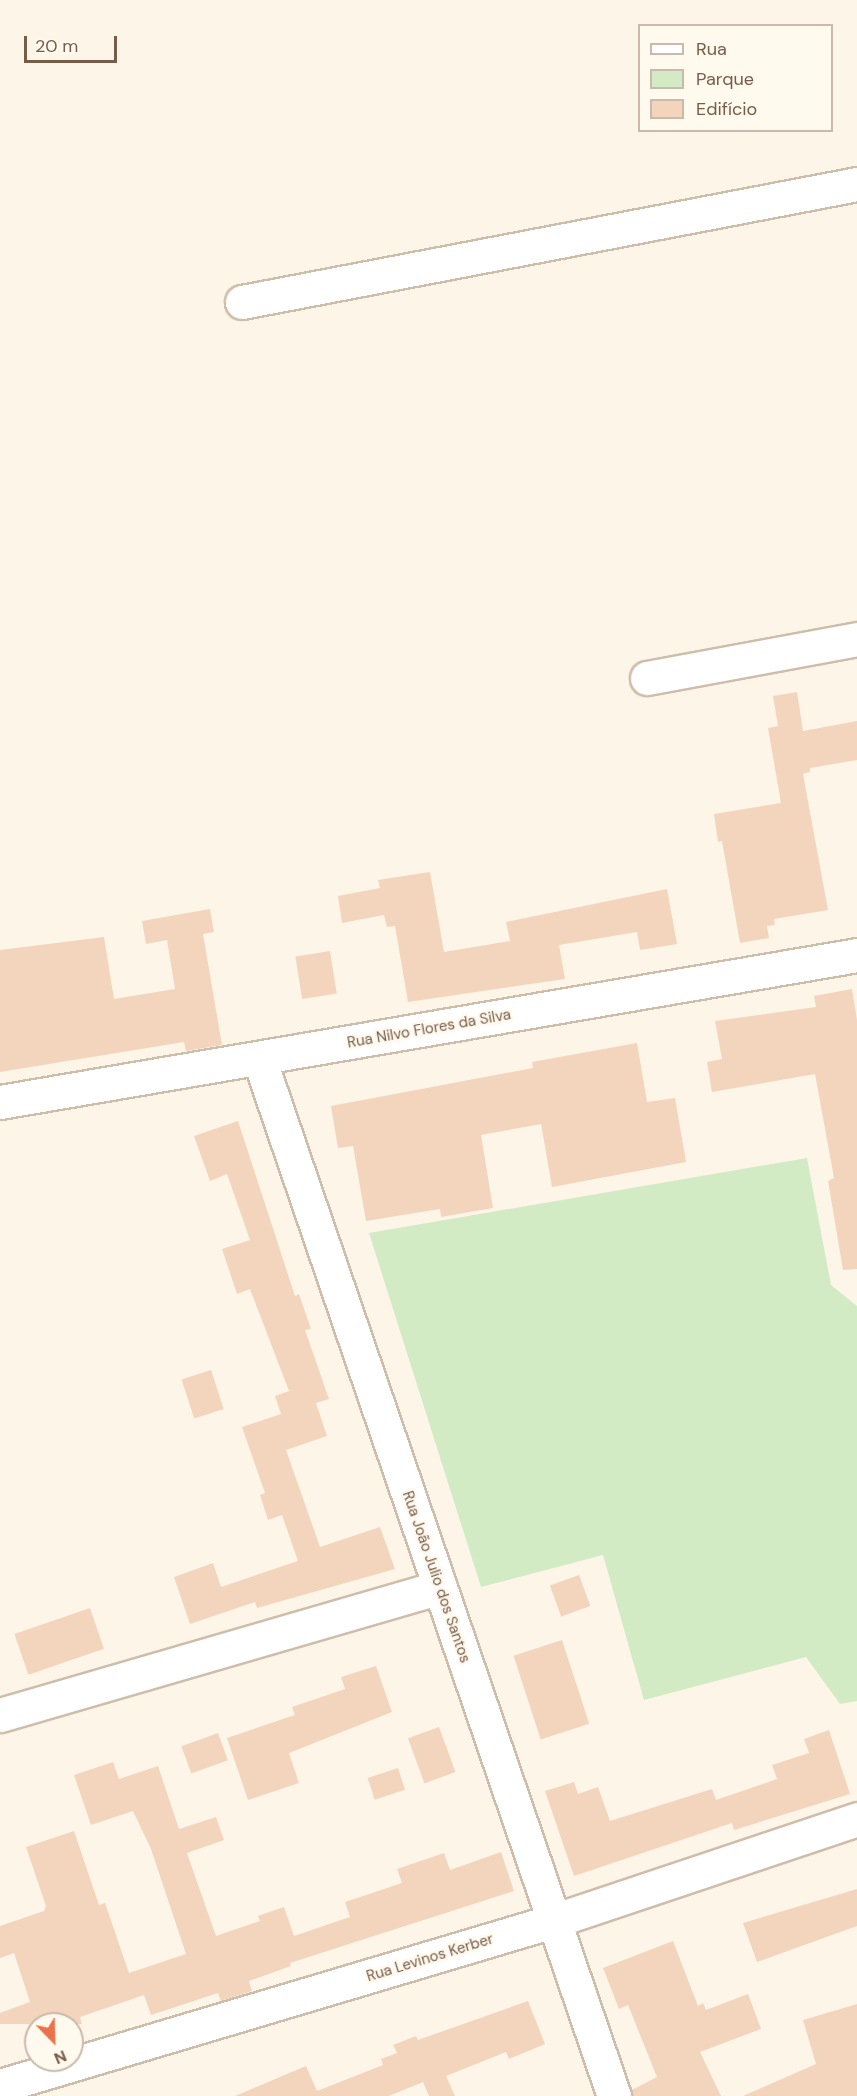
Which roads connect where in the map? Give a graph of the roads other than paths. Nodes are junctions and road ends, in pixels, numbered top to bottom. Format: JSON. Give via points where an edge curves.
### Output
{"nodes":[{"id":1,"x":857,"y":184,"type":"edge"},
{"id":2,"x":242,"y":302,"type":"dead end"},
{"id":3,"x":857,"y":639,"type":"edge"},
{"id":4,"x":647,"y":678,"type":"dead end"},
{"id":5,"x":857,"y":955,"type":"edge"},
{"id":6,"x":259,"y":1058,"type":"junction"},
{"id":7,"x":0,"y":1102,"type":"edge"},
{"id":8,"x":440,"y":1587,"type":"junction"},
{"id":9,"x":0,"y":1715,"type":"edge"},
{"id":10,"x":857,"y":1819,"type":"edge"},
{"id":11,"x":553,"y":1921,"type":"junction"},
{"id":12,"x":0,"y":2086,"type":"edge"},
{"id":13,"x":614,"y":2096,"type":"edge"}],
"edges":[{"from":1,"to":2,"type":"street"},
{"from":3,"to":4,"type":"street"},
{"from":5,"to":6,"type":"street","name":"Rua Nilvo Flores da Silva"},
{"from":6,"to":7,"type":"street","name":"Rua Nilvo Flores da Silva"},
{"from":6,"to":8,"type":"street","name":"Rua João Julio dos Santos"},
{"from":8,"to":9,"type":"street"},
{"from":8,"to":11,"type":"street","name":"Rua João Julio dos Santos"},
{"from":10,"to":11,"type":"street","name":"Rua Levinos Kerber"},
{"from":11,"to":12,"type":"street","name":"Rua Levinos Kerber"},
{"from":11,"to":13,"type":"street","name":"Rua João Julio dos Santos"}]}
